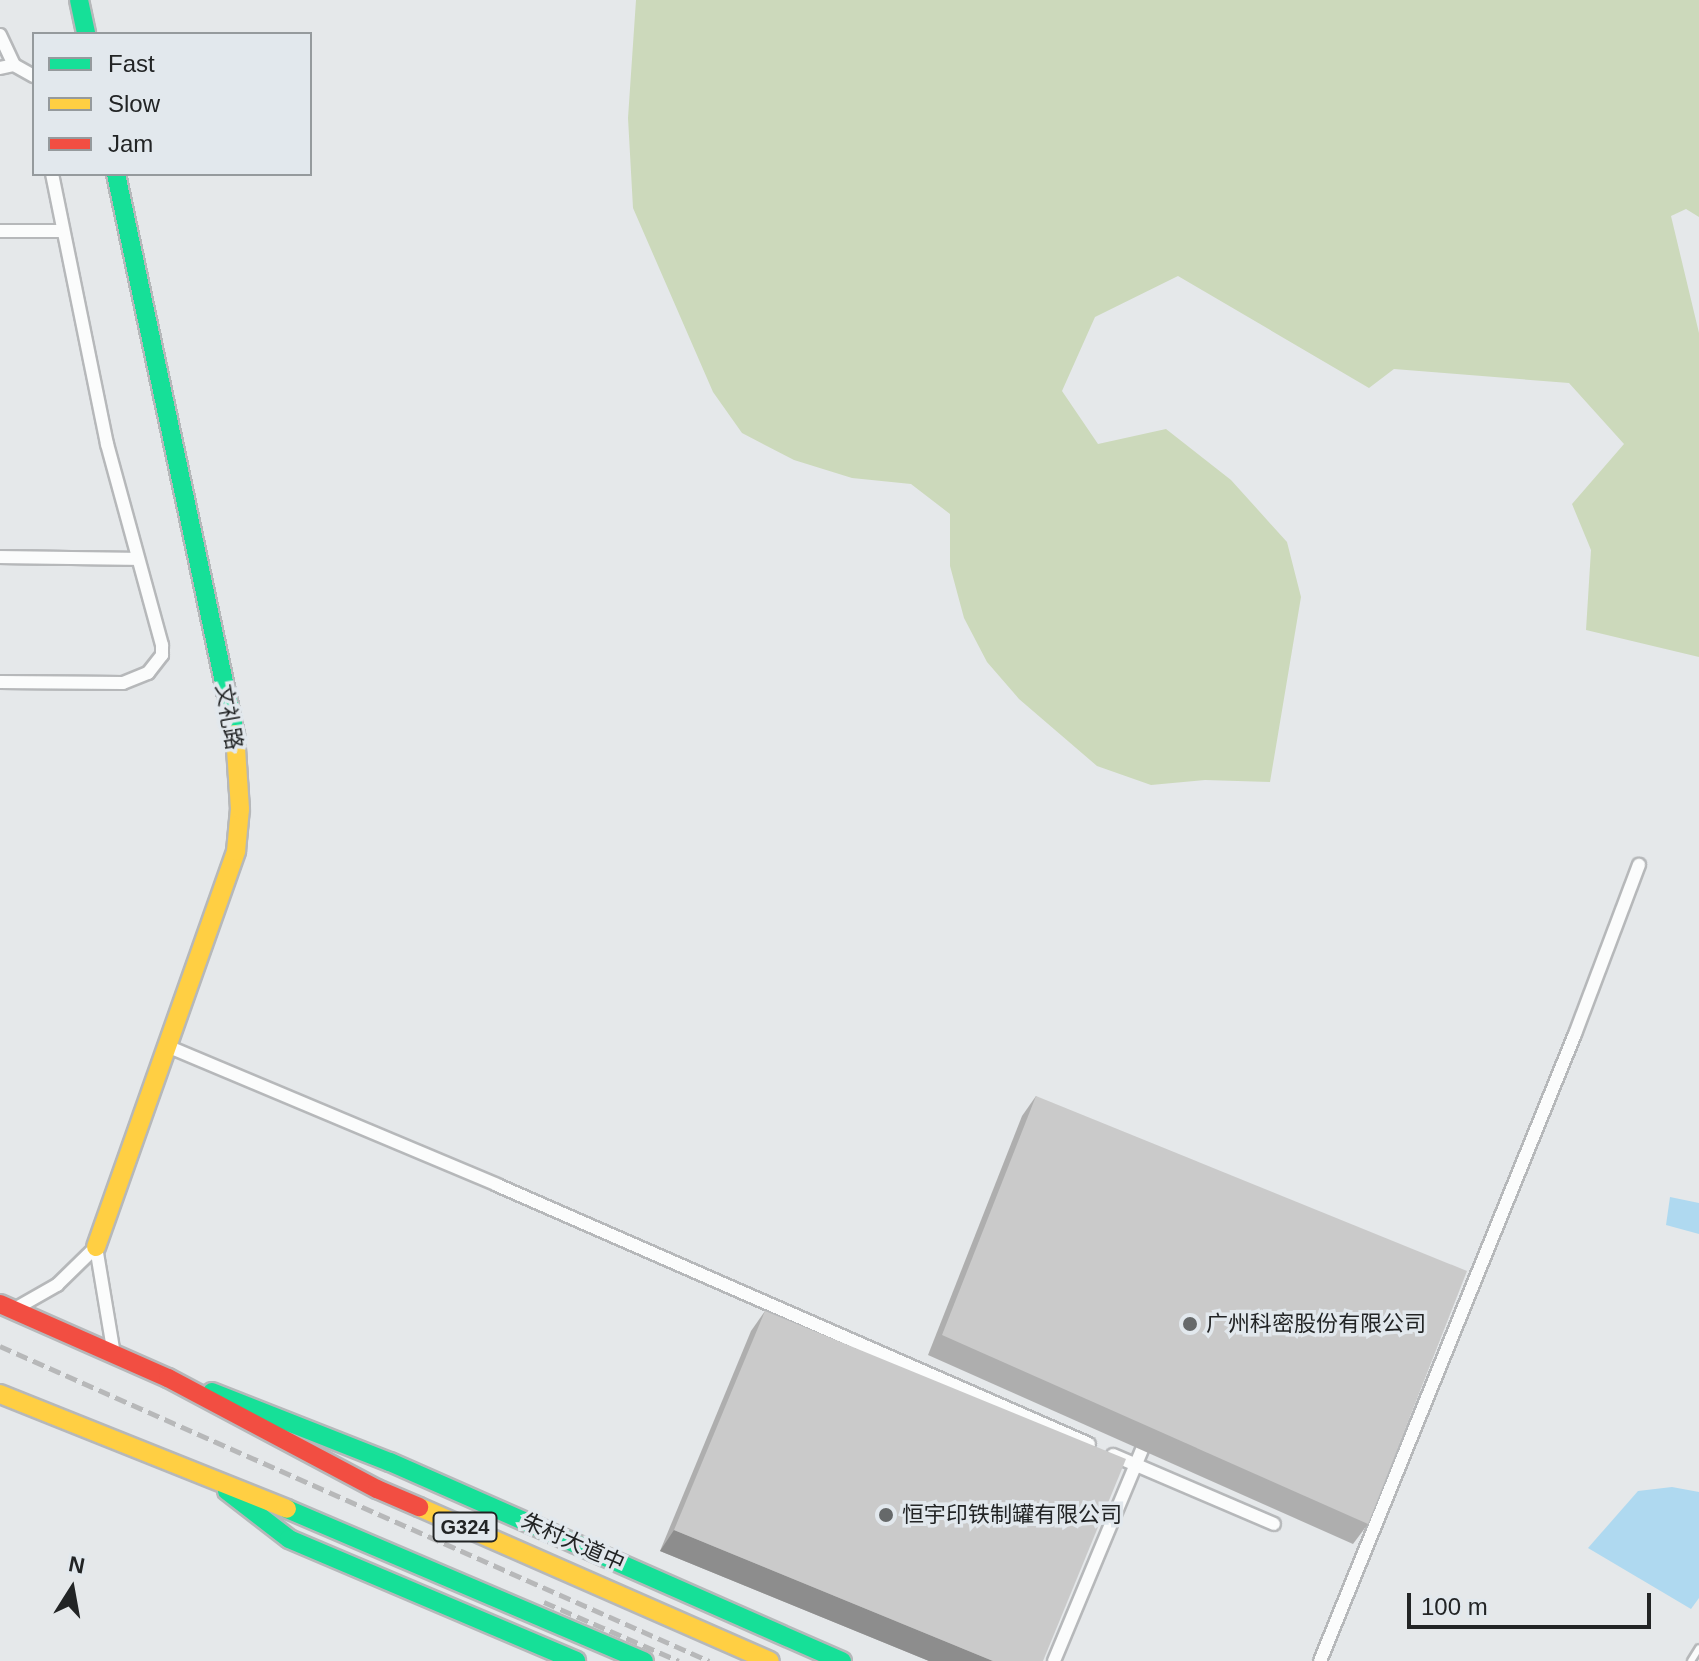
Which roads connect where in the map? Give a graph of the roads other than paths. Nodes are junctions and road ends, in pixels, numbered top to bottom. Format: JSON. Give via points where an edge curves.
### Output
{"nodes":[{"id":1,"x":79,"y":0,"type":"edge"},
{"id":2,"x":86,"y":32,"type":"edge"},
{"id":3,"x":0,"y":35,"type":"edge"},
{"id":4,"x":14,"y":65,"type":"junction"},
{"id":5,"x":0,"y":68,"type":"edge"},
{"id":6,"x":32,"y":75,"type":"edge"},
{"id":7,"x":52,"y":176,"type":"edge"},
{"id":8,"x":116,"y":176,"type":"edge"},
{"id":9,"x":0,"y":231,"type":"edge"},
{"id":10,"x":62,"y":231,"type":"junction"},
{"id":11,"x":0,"y":557,"type":"edge"},
{"id":12,"x":138,"y":559,"type":"junction"},
{"id":13,"x":0,"y":682,"type":"edge"},
{"id":14,"x":1639,"y":865,"type":"dead end"},
{"id":15,"x":167,"y":1046,"type":"junction"},
{"id":16,"x":96,"y":1247,"type":"junction"},
{"id":17,"x":6,"y":1307,"type":"edge"},
{"id":18,"x":114,"y":1354,"type":"junction"},
{"id":19,"x":168,"y":1378,"type":"junction"},
{"id":20,"x":0,"y":1394,"type":"edge"},
{"id":21,"x":1152,"y":1424,"type":"edge"},
{"id":22,"x":1135,"y":1465,"type":"junction"},
{"id":23,"x":219,"y":1484,"type":"junction"},
{"id":24,"x":1274,"y":1524,"type":"dead end"},
{"id":25,"x":371,"y":1543,"type":"junction"},
{"id":26,"x":360,"y":1569,"type":"junction"},
{"id":27,"x":452,"y":1578,"type":"junction"},
{"id":28,"x":440,"y":1603,"type":"junction"},
{"id":29,"x":552,"y":1621,"type":"junction"},
{"id":30,"x":540,"y":1646,"type":"junction"},
{"id":31,"x":1699,"y":1648,"type":"edge"},
{"id":32,"x":576,"y":1661,"type":"edge"},
{"id":33,"x":644,"y":1661,"type":"edge"},
{"id":34,"x":770,"y":1661,"type":"edge"},
{"id":35,"x":842,"y":1661,"type":"edge"},
{"id":36,"x":1054,"y":1661,"type":"edge"},
{"id":37,"x":1320,"y":1661,"type":"edge"},
{"id":38,"x":1691,"y":1661,"type":"edge"}],
"edges":[{"from":1,"to":2,"type":"main road"},
{"from":3,"to":4,"type":"street"},
{"from":4,"to":5,"type":"street"},
{"from":4,"to":6,"type":"street"},
{"from":7,"to":10,"type":"street"},
{"from":8,"to":15,"type":"main road","name":"文礼路","via":[[235,736],[240,809],[236,851]]},
{"from":9,"to":10,"type":"street"},
{"from":10,"to":12,"type":"street","via":[[107,444]]},
{"from":11,"to":12,"type":"street"},
{"from":12,"to":13,"type":"street","via":[[162,645],[162,655],[148,673],[123,683]]},
{"from":14,"to":37,"type":"street"},
{"from":15,"to":16,"type":"main road","name":"文礼路"},
{"from":15,"to":22,"type":"street"},
{"from":16,"to":17,"type":"street","via":[[57,1285]]},
{"from":16,"to":18,"type":"street"},
{"from":17,"to":18,"type":"main road","name":"朱村大道中","number":"G324"},
{"from":18,"to":19,"type":"main road","name":"朱村大道中","number":"G324"},
{"from":19,"to":34,"type":"main road","name":"朱村大道中","number":"G324","via":[[377,1489]]},
{"from":19,"to":35,"type":"main road","name":"朱村大道中","via":[[246,1403],[390,1462]]},
{"from":20,"to":23,"type":"main road","number":"G324"},
{"from":21,"to":22,"type":"street"},
{"from":22,"to":24,"type":"street"},
{"from":22,"to":36,"type":"street"},
{"from":23,"to":25,"type":"main road","number":"G324"},
{"from":23,"to":26,"type":"main road","via":[[289,1539]]},
{"from":25,"to":26,"type":"lane"},
{"from":25,"to":27,"type":"main road","number":"G324"},
{"from":26,"to":28,"type":"main road"},
{"from":27,"to":28,"type":"lane"},
{"from":27,"to":29,"type":"main road","number":"G324"},
{"from":28,"to":30,"type":"main road"},
{"from":29,"to":30,"type":"lane"},
{"from":29,"to":33,"type":"main road","number":"G324"},
{"from":30,"to":32,"type":"main road"},
{"from":31,"to":38,"type":"lane"}]}
